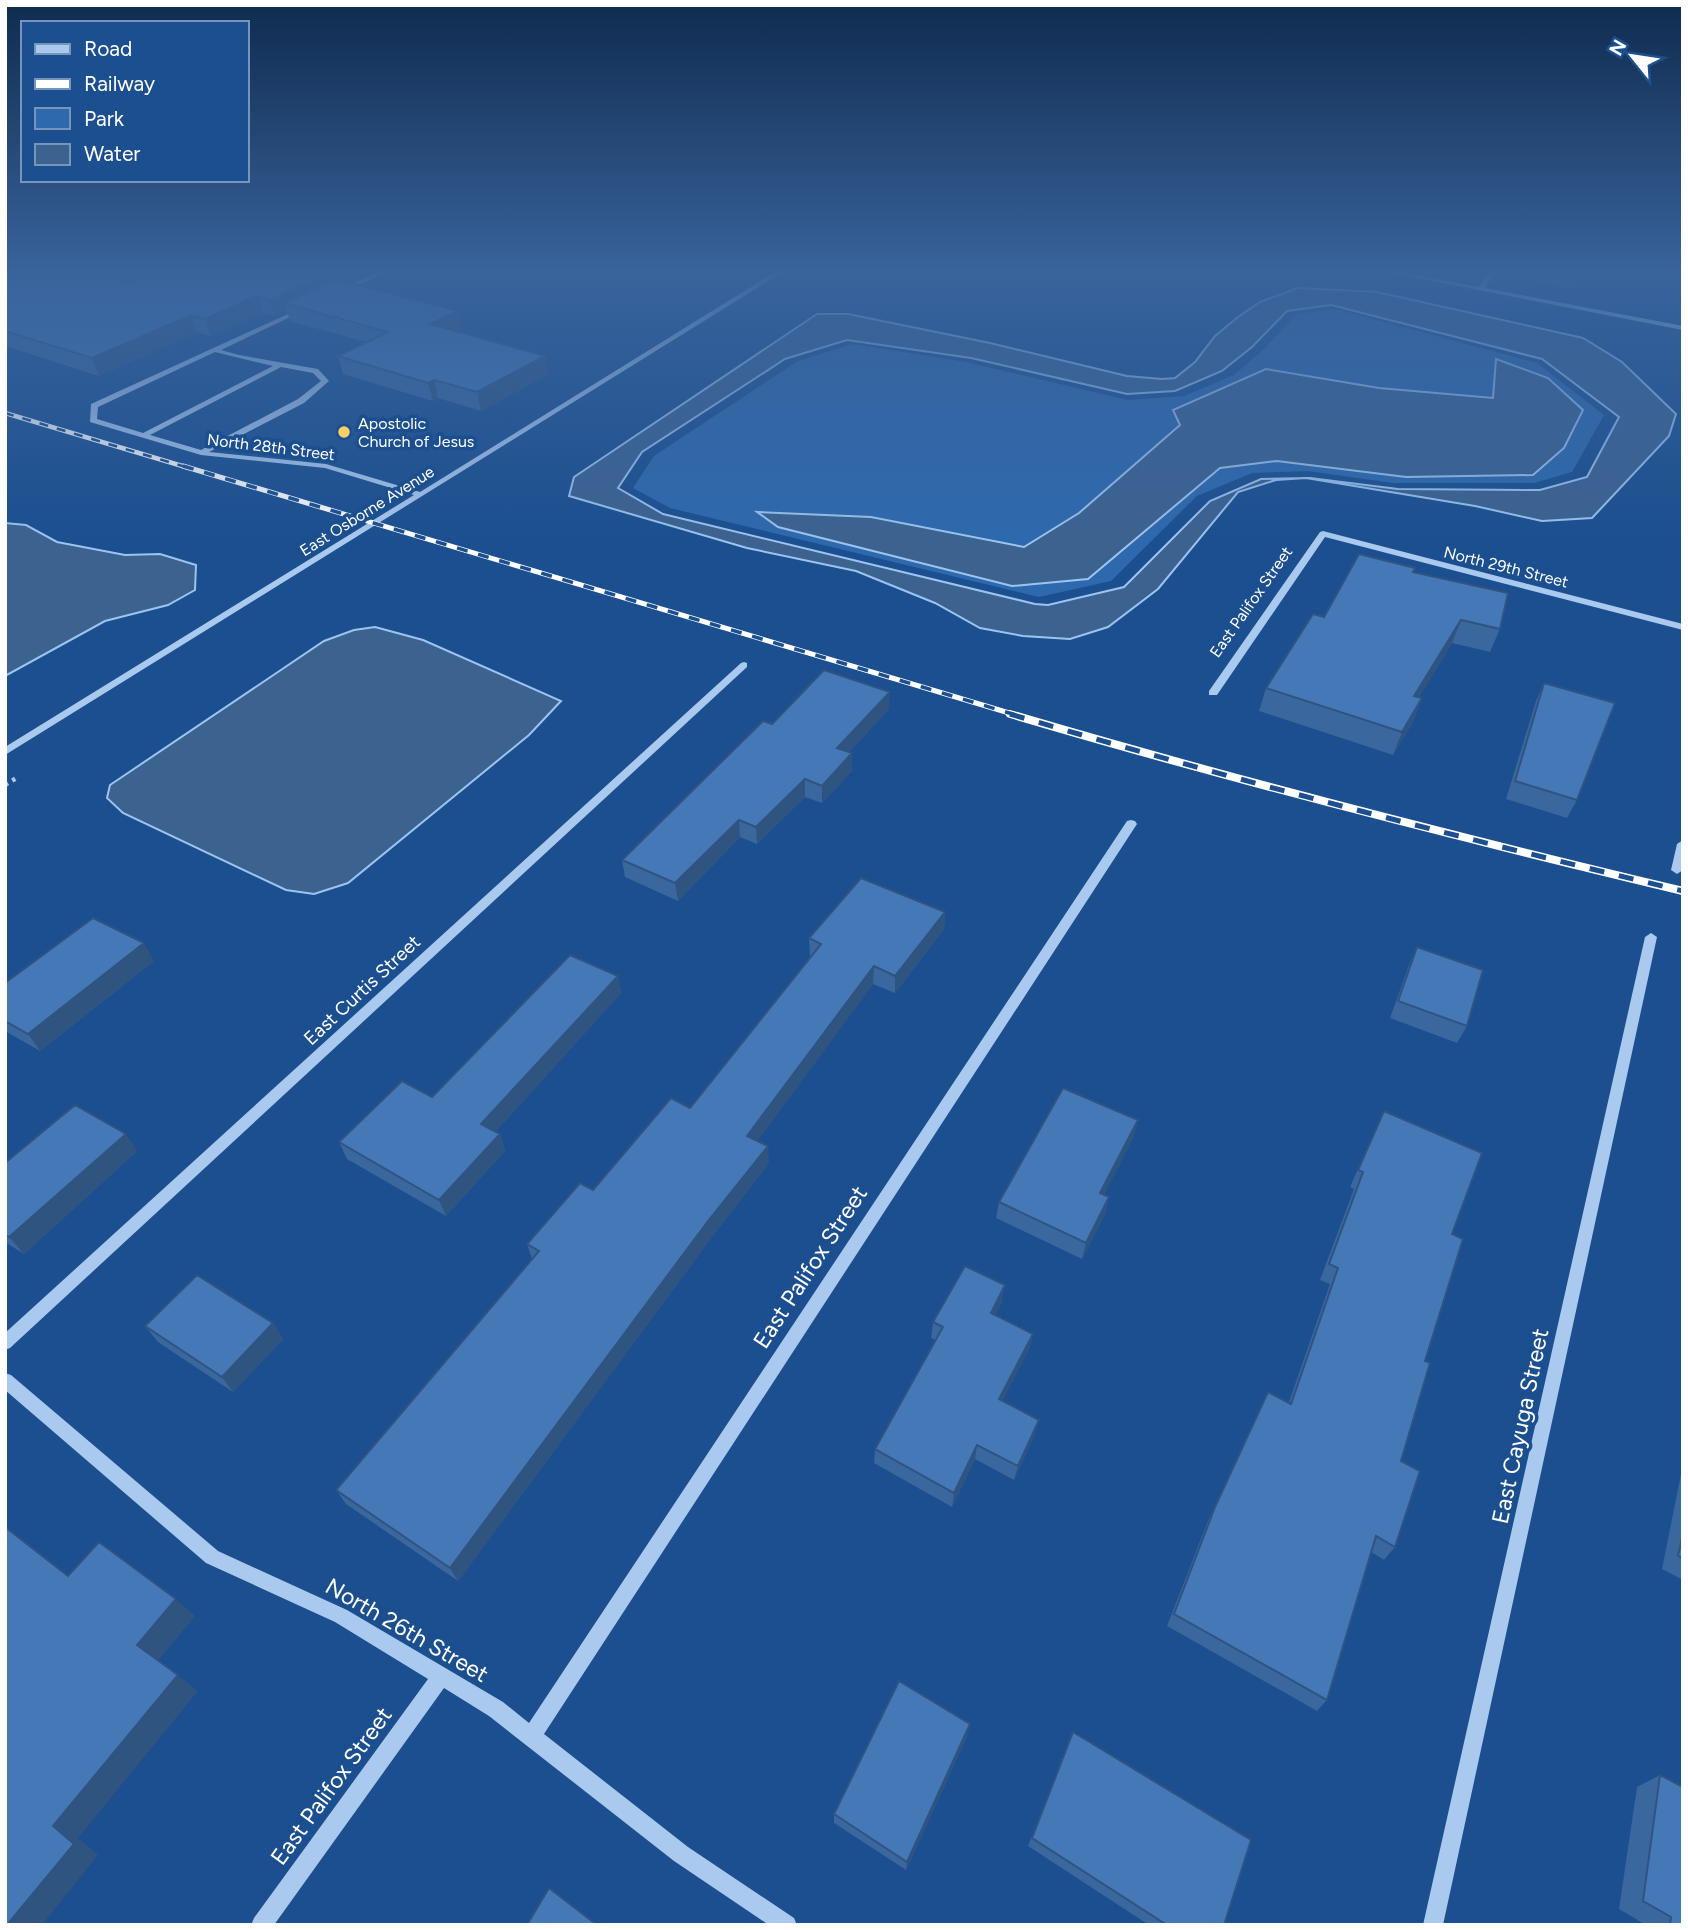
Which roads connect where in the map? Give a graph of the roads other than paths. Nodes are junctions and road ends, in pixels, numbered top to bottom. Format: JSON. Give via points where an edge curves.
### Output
{"nodes":[{"id":1,"x":188,"y":362,"type":"edge"},
{"id":2,"x":267,"y":362,"type":"edge"},
{"id":3,"x":633,"y":362,"type":"edge"},
{"id":4,"x":280,"y":365,"type":"junction"},
{"id":5,"x":94,"y":406,"type":"joint"},
{"id":6,"x":144,"y":435,"type":"junction"},
{"id":7,"x":201,"y":453,"type":"junction"},
{"id":8,"x":419,"y":494,"type":"junction"},
{"id":9,"x":1323,"y":534,"type":"joint"},
{"id":10,"x":1683,"y":626,"type":"edge"},
{"id":11,"x":744,"y":665,"type":"dead end"},
{"id":12,"x":1213,"y":693,"type":"dead end"},
{"id":13,"x":5,"y":752,"type":"edge"},
{"id":14,"x":1131,"y":824,"type":"dead end"},
{"id":15,"x":1683,"y":844,"type":"edge"},
{"id":16,"x":1677,"y":870,"type":"dead end"},
{"id":17,"x":1651,"y":937,"type":"dead end"},
{"id":18,"x":5,"y":1343,"type":"edge"},
{"id":19,"x":5,"y":1380,"type":"edge"},
{"id":20,"x":441,"y":1677,"type":"junction"},
{"id":21,"x":530,"y":1737,"type":"junction"},
{"id":22,"x":261,"y":1925,"type":"edge"},
{"id":23,"x":786,"y":1925,"type":"edge"},
{"id":24,"x":1433,"y":1925,"type":"edge"}],
"edges":[{"from":1,"to":5,"type":"street"},
{"from":2,"to":4,"type":"street"},
{"from":3,"to":8,"type":"street","name":"East Osborne Avenue"},
{"from":4,"to":6,"type":"street"},
{"from":4,"to":7,"type":"street","via":[[315,371],[325,381],[301,401]]},
{"from":5,"to":6,"type":"street","name":"North 28th Street","via":[[93,420]]},
{"from":6,"to":7,"type":"street","name":"North 28th Street"},
{"from":7,"to":8,"type":"street","name":"North 28th Street","via":[[327,466]]},
{"from":8,"to":13,"type":"street","name":"East Osborne Avenue"},
{"from":9,"to":10,"type":"street","name":"North 29th Street"},
{"from":9,"to":12,"type":"street","name":"East Palifox Street"},
{"from":11,"to":18,"type":"street","name":"East Curtis Street"},
{"from":14,"to":21,"type":"street","name":"East Palifox Street"},
{"from":15,"to":16,"type":"street"},
{"from":17,"to":24,"type":"street","name":"East Cayuga Street"},
{"from":19,"to":20,"type":"street","name":"North 26th Street","via":[[212,1557],[341,1616]]},
{"from":20,"to":21,"type":"street","name":"North 26th Street","via":[[496,1709]]},
{"from":20,"to":22,"type":"street","name":"East Palifox Street"},
{"from":21,"to":23,"type":"street","name":"North 26th Street","via":[[681,1854]]}]}
